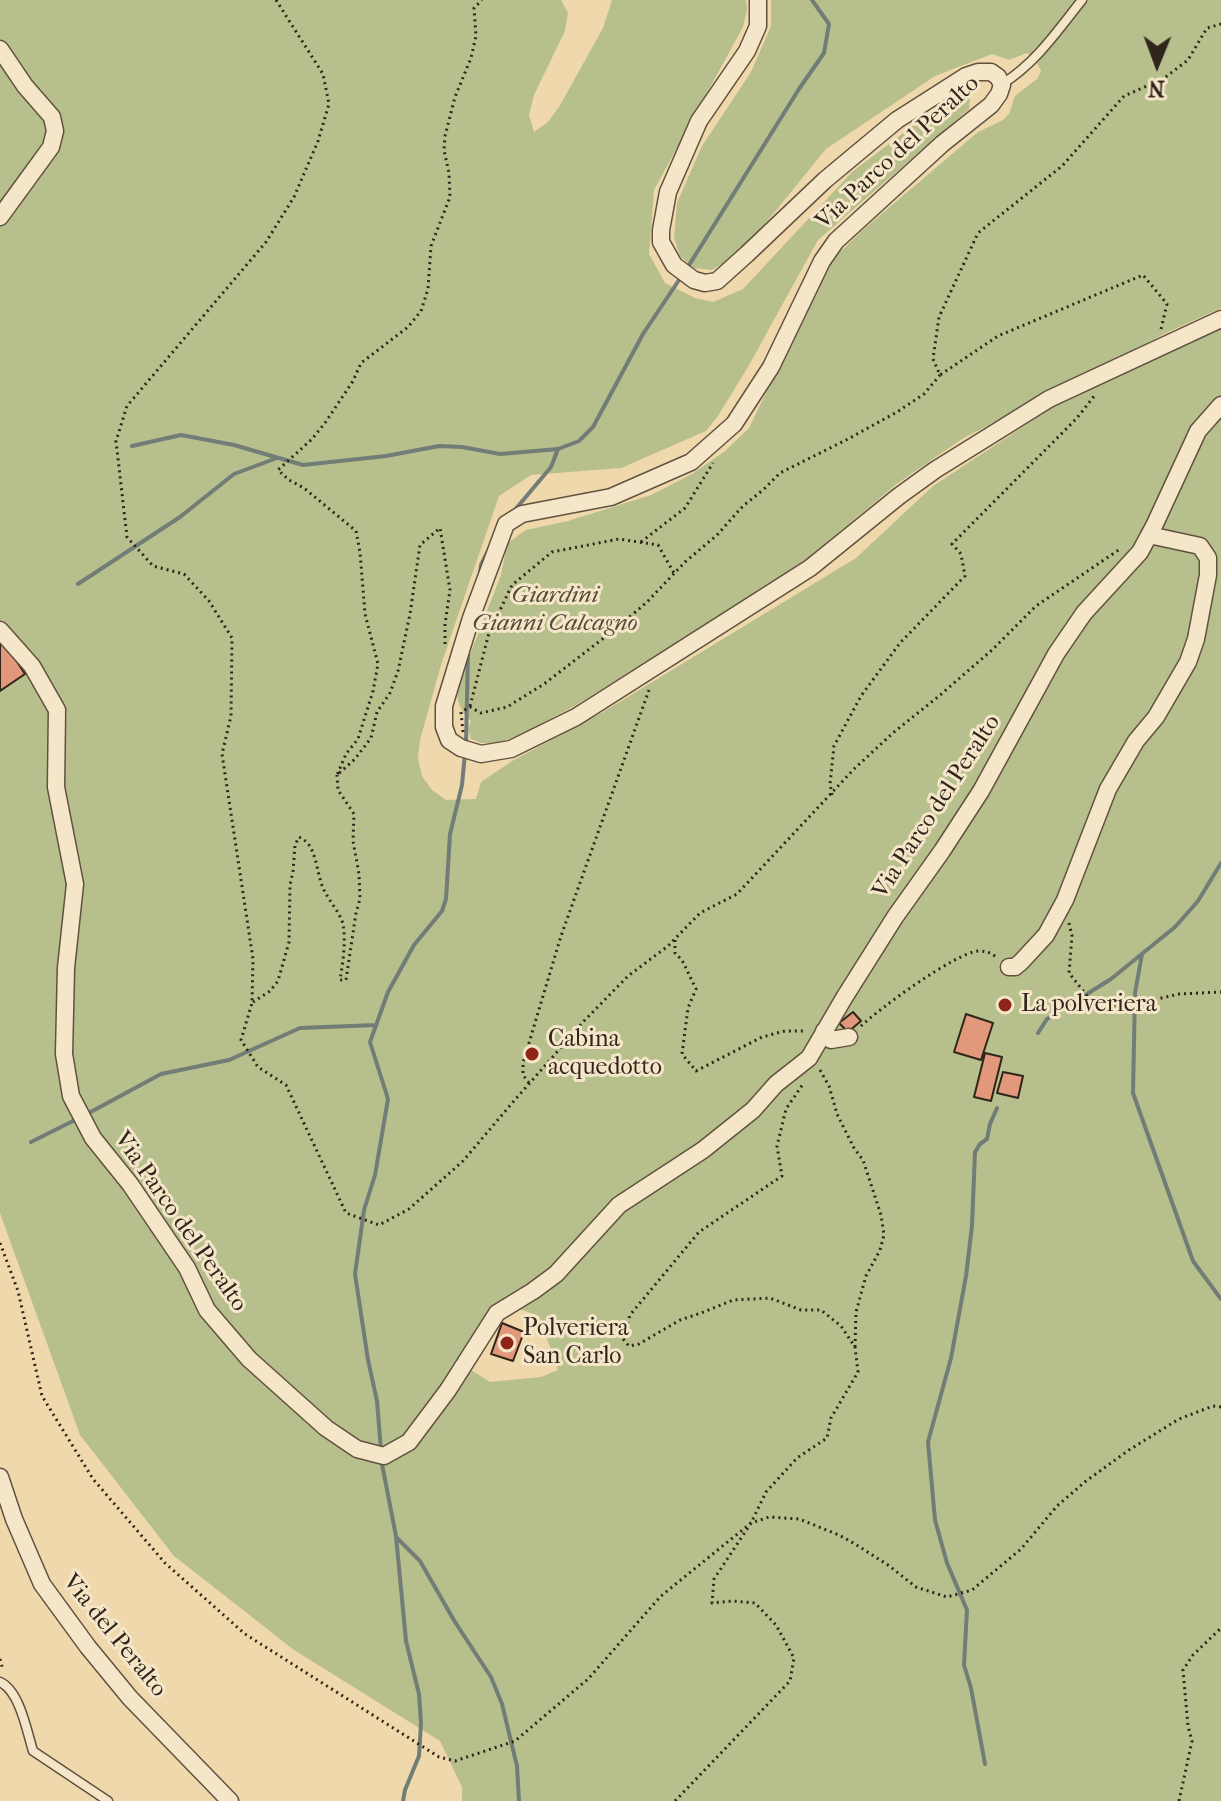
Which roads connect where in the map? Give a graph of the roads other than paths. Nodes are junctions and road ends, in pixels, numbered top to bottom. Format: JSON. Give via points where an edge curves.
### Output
{"nodes":[{"id":1,"x":758,"y":0,"type":"edge"},
{"id":2,"x":1082,"y":0,"type":"edge"},
{"id":3,"x":0,"y":49,"type":"edge"},
{"id":4,"x":1002,"y":85,"type":"junction"},
{"id":5,"x":0,"y":217,"type":"edge"},
{"id":6,"x":1221,"y":319,"type":"edge"},
{"id":7,"x":1221,"y":405,"type":"edge"},
{"id":8,"x":1149,"y":535,"type":"junction"},
{"id":9,"x":0,"y":630,"type":"edge"},
{"id":10,"x":1009,"y":967,"type":"road end"},
{"id":11,"x":824,"y":1031,"type":"junction"},
{"id":12,"x":849,"y":1037,"type":"road end"},
{"id":13,"x":0,"y":1477,"type":"edge"},
{"id":14,"x":0,"y":1682,"type":"edge"},
{"id":15,"x":108,"y":1801,"type":"edge"},
{"id":16,"x":230,"y":1801,"type":"edge"}],
"edges":[{"from":1,"to":4,"type":"street","name":"Via Parco del Peralto","via":[[758,26],[747,51],[699,121],[668,192],[661,242],[674,265],[694,280],[717,281],[897,120],[966,76],[991,72]]},
{"from":2,"to":4,"type":"lane","via":[[1033,60]]},
{"from":3,"to":5,"type":"street","via":[[52,117],[55,131],[51,147]]},
{"from":4,"to":6,"type":"street","name":"Via Parco del Peralto","via":[[991,105],[836,241],[771,367],[734,424],[691,462],[611,497],[522,514],[506,524],[444,706],[449,740],[481,754],[511,749],[576,717],[810,568],[935,470],[1049,399]]},
{"from":7,"to":8,"type":"street","name":"Via Parco del Peralto","via":[[1198,431]]},
{"from":8,"to":10,"type":"street","via":[[1200,546],[1208,558],[1196,639],[1156,717],[1132,736],[1046,935],[1021,962]]},
{"from":8,"to":11,"type":"street","name":"Via Parco del Peralto","via":[[1056,654],[987,782]]},
{"from":9,"to":11,"type":"street","name":"Via Parco del Peralto","via":[[32,666],[57,710],[56,787],[75,884],[64,1054],[71,1096],[93,1138],[187,1268],[207,1310],[249,1359],[357,1449],[384,1456],[409,1442],[497,1313],[556,1274],[619,1205],[753,1110],[809,1058]]},
{"from":11,"to":12,"type":"street","via":[[831,1040]]},
{"from":13,"to":16,"type":"street","name":"Via del Peralto","via":[[42,1584],[130,1698]]},
{"from":14,"to":15,"type":"lane","via":[[8,1686],[25,1720],[33,1751]]}]}
